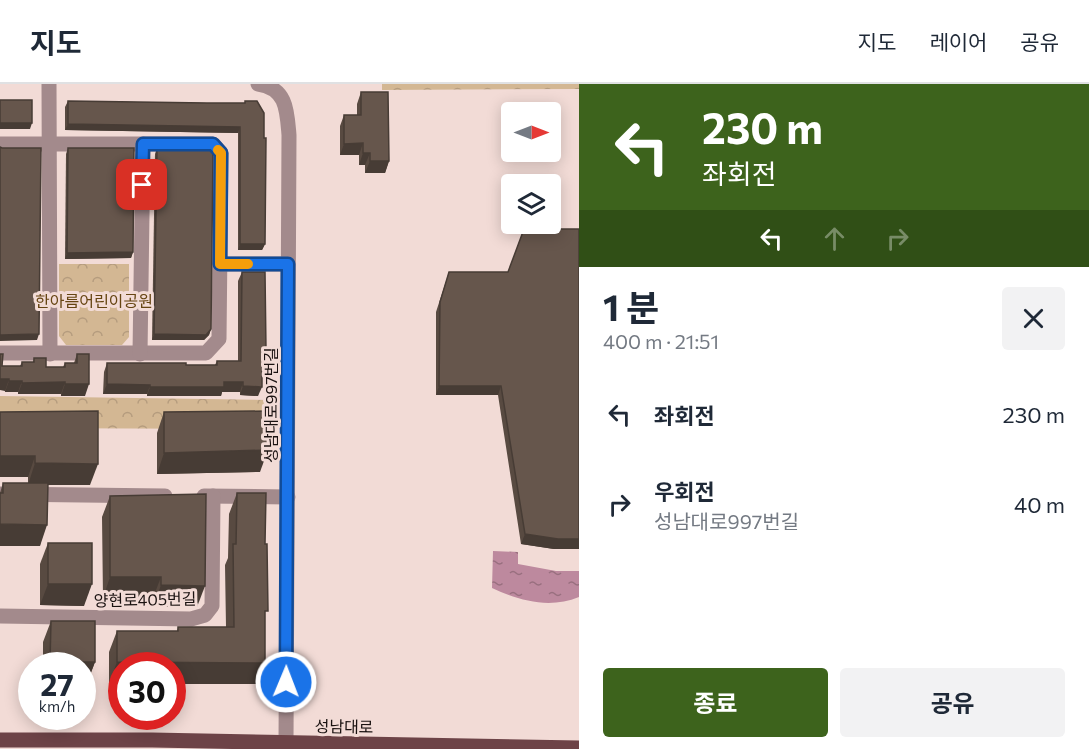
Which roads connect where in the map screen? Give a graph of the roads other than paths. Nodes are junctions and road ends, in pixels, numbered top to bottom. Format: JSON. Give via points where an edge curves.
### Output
{"nodes":[{"id":1,"x":49,"y":84,"type":"edge"},
{"id":2,"x":258,"y":84,"type":"edge"},
{"id":3,"x":0,"y":144,"type":"edge"},
{"id":4,"x":49,"y":144,"type":"junction"},
{"id":5,"x":143,"y":144,"type":"junction"},
{"id":6,"x":220,"y":264,"type":"junction"},
{"id":7,"x":288,"y":264,"type":"junction"},
{"id":8,"x":0,"y":353,"type":"edge"},
{"id":9,"x":50,"y":354,"type":"junction"},
{"id":10,"x":140,"y":354,"type":"junction"},
{"id":11,"x":0,"y":494,"type":"edge"},
{"id":12,"x":213,"y":496,"type":"junction"},
{"id":13,"x":288,"y":497,"type":"junction"},
{"id":14,"x":0,"y":616,"type":"edge"},
{"id":15,"x":0,"y":740,"type":"edge"},
{"id":16,"x":286,"y":743,"type":"junction"},
{"id":17,"x":579,"y":748,"type":"edge"}],
"edges":[{"from":1,"to":4,"type":"street"},
{"from":2,"to":7,"type":"street","name":"성남대로997번길","via":[[277,91],[288,120]]},
{"from":3,"to":4,"type":"street"},
{"from":4,"to":5,"type":"street"},
{"from":4,"to":9,"type":"street"},
{"from":5,"to":6,"type":"street","via":[[213,144],[221,153]]},
{"from":5,"to":10,"type":"street"},
{"from":6,"to":7,"type":"street"},
{"from":6,"to":10,"type":"street","via":[[219,339],[206,353]]},
{"from":7,"to":13,"type":"street","name":"성남대로997번길"},
{"from":8,"to":9,"type":"street"},
{"from":9,"to":10,"type":"street"},
{"from":11,"to":12,"type":"street"},
{"from":12,"to":13,"type":"street"},
{"from":12,"to":14,"type":"street","name":"양현로405번길","via":[[212,606],[205,615],[191,619]]},
{"from":13,"to":16,"type":"street","name":"성남대로997번길"},
{"from":15,"to":16,"type":"main road","name":"성남대로"},
{"from":16,"to":17,"type":"main road","name":"성남대로"}]}
